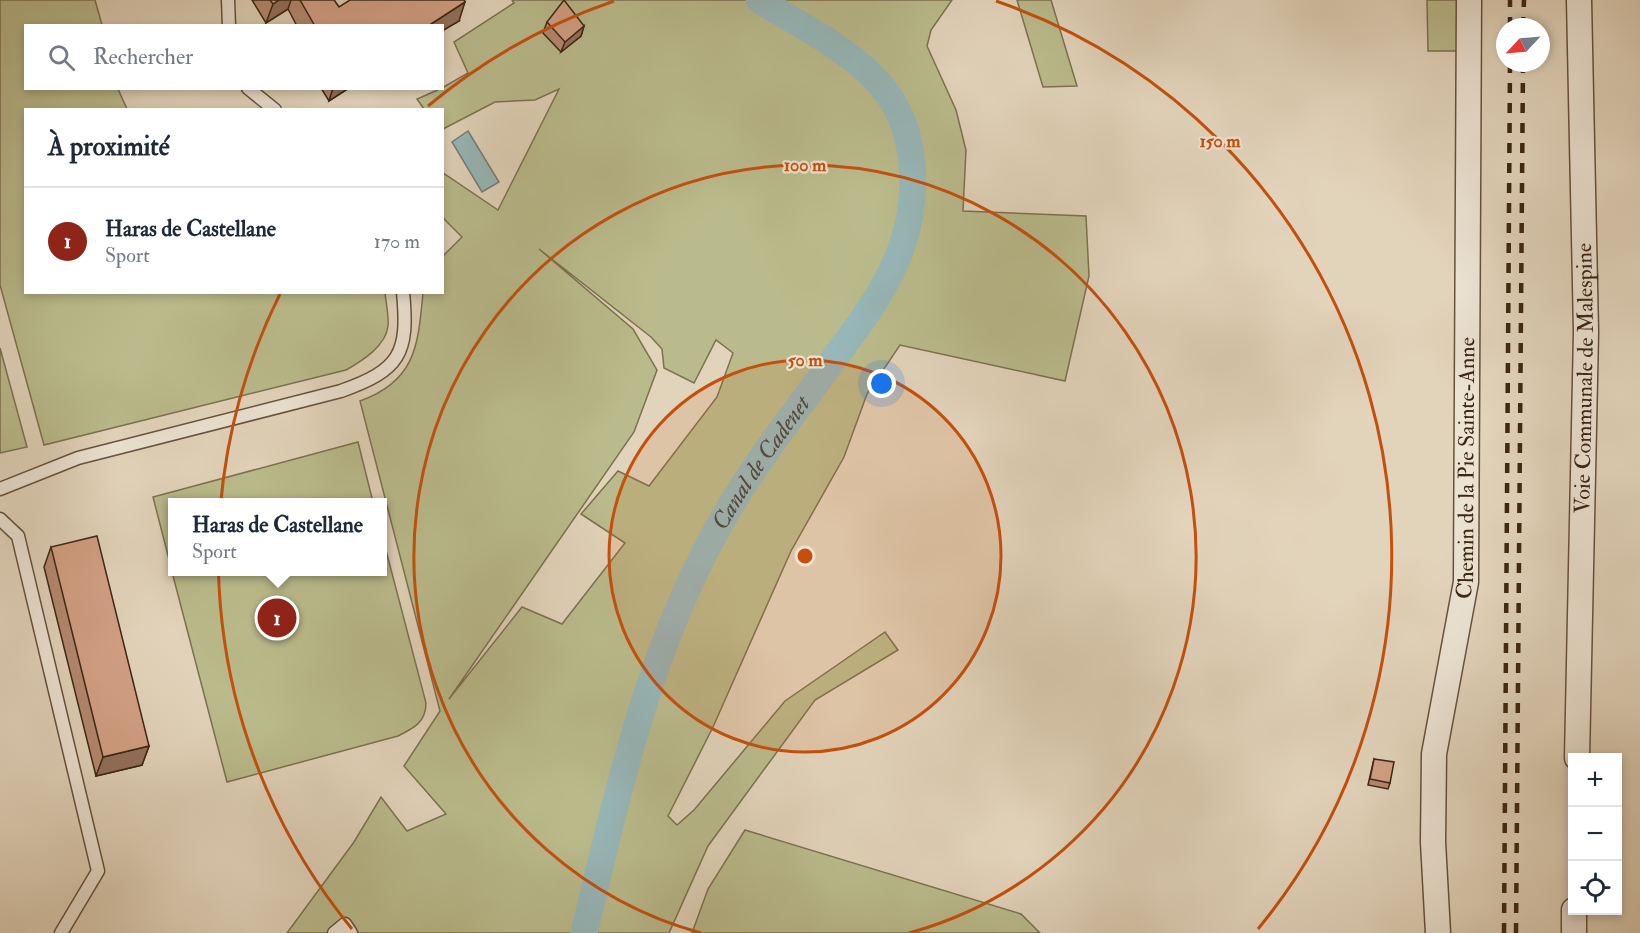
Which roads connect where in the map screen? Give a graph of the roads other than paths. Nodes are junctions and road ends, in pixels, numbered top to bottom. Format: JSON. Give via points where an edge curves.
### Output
{"nodes":[{"id":1,"x":228,"y":0,"type":"edge"},
{"id":2,"x":1469,"y":0,"type":"edge"},
{"id":3,"x":1579,"y":0,"type":"edge"},
{"id":4,"x":229,"y":24,"type":"edge"},
{"id":5,"x":250,"y":90,"type":"edge"},
{"id":6,"x":273,"y":108,"type":"edge"},
{"id":7,"x":403,"y":294,"type":"edge"},
{"id":8,"x":0,"y":489,"type":"edge"},
{"id":9,"x":0,"y":519,"type":"edge"},
{"id":10,"x":1577,"y":753,"type":"edge"},
{"id":11,"x":1574,"y":915,"type":"edge"},
{"id":12,"x":61,"y":933,"type":"edge"},
{"id":13,"x":334,"y":933,"type":"edge"},
{"id":14,"x":351,"y":933,"type":"edge"},
{"id":15,"x":1438,"y":933,"type":"edge"},
{"id":16,"x":1574,"y":933,"type":"edge"}],
"edges":[{"from":1,"to":4,"type":"lane"},
{"from":2,"to":15,"type":"street","name":"Chemin de la Pie Sainte-Anne","via":[[1466,582],[1434,754]]},
{"from":3,"to":10,"type":"street","name":"Voie Communale de Malespine","via":[[1586,332]]},
{"from":5,"to":6,"type":"lane"},
{"from":7,"to":8,"type":"lane","via":[[406,325],[402,348],[392,364],[365,382],[78,458]]},
{"from":9,"to":12,"type":"lane","via":[[18,536],[98,871]]},
{"from":11,"to":16,"type":"street"},
{"from":13,"to":14,"type":"lane","via":[[345,924]]}]}
